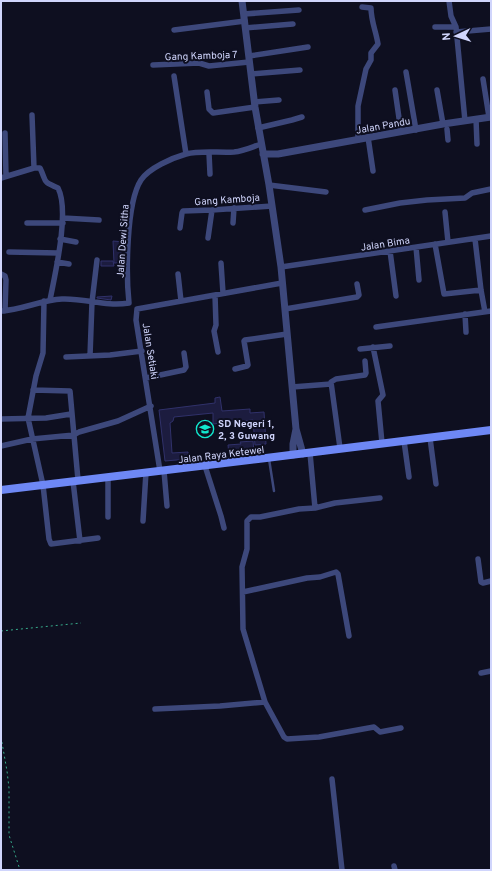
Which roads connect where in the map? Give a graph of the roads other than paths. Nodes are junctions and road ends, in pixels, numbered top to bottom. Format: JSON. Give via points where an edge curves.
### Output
{"nodes":[{"id":1,"x":242,"y":1,"type":"edge"},
{"id":2,"x":449,"y":1,"type":"edge"},
{"id":3,"x":362,"y":6,"type":"dead end"},
{"id":4,"x":299,"y":10,"type":"dead end"},
{"id":5,"x":244,"y":21,"type":"junction"},
{"id":6,"x":293,"y":24,"type":"dead end"},
{"id":7,"x":435,"y":27,"type":"dead end"},
{"id":8,"x":491,"y":29,"type":"edge"},
{"id":9,"x":174,"y":30,"type":"dead end"},
{"id":10,"x":456,"y":30,"type":"junction"},
{"id":11,"x":308,"y":47,"type":"dead end"},
{"id":12,"x":249,"y":59,"type":"junction"},
{"id":13,"x":153,"y":65,"type":"dead end"},
{"id":14,"x":300,"y":70,"type":"dead end"},
{"id":15,"x":406,"y":72,"type":"dead end"},
{"id":16,"x":251,"y":74,"type":"junction"},
{"id":17,"x":174,"y":76,"type":"dead end"},
{"id":18,"x":483,"y":79,"type":"dead end"},
{"id":19,"x":395,"y":90,"type":"dead end"},
{"id":20,"x":437,"y":90,"type":"dead end"},
{"id":21,"x":207,"y":92,"type":"dead end"},
{"id":22,"x":279,"y":100,"type":"dead end"},
{"id":23,"x":254,"y":105,"type":"junction"},
{"id":24,"x":32,"y":115,"type":"dead end"},
{"id":25,"x":302,"y":117,"type":"dead end"},
{"id":26,"x":490,"y":117,"type":"edge"},
{"id":27,"x":476,"y":119,"type":"junction"},
{"id":28,"x":465,"y":121,"type":"junction"},
{"id":29,"x":445,"y":126,"type":"junction"},
{"id":30,"x":258,"y":128,"type":"junction"},
{"id":31,"x":416,"y":130,"type":"junction"},
{"id":32,"x":401,"y":132,"type":"junction"},
{"id":33,"x":5,"y":133,"type":"dead end"},
{"id":34,"x":368,"y":138,"type":"junction"},
{"id":35,"x":358,"y":140,"type":"junction"},
{"id":36,"x":448,"y":140,"type":"dead end"},
{"id":37,"x":261,"y":144,"type":"junction"},
{"id":38,"x":478,"y":144,"type":"dead end"},
{"id":39,"x":209,"y":153,"type":"junction"},
{"id":40,"x":186,"y":154,"type":"junction"},
{"id":41,"x":263,"y":154,"type":"junction"},
{"id":42,"x":278,"y":154,"type":"junction"},
{"id":43,"x":265,"y":165,"type":"junction"},
{"id":44,"x":34,"y":168,"type":"junction"},
{"id":45,"x":373,"y":171,"type":"dead end"},
{"id":46,"x":210,"y":174,"type":"dead end"},
{"id":47,"x":4,"y":177,"type":"edge"},
{"id":48,"x":269,"y":185,"type":"junction"},
{"id":49,"x":491,"y":189,"type":"edge"},
{"id":50,"x":326,"y":192,"type":"dead end"},
{"id":51,"x":272,"y":206,"type":"junction"},
{"id":52,"x":234,"y":208,"type":"junction"},
{"id":53,"x":212,"y":210,"type":"junction"},
{"id":54,"x":365,"y":210,"type":"dead end"},
{"id":55,"x":445,"y":212,"type":"dead end"},
{"id":56,"x":99,"y":220,"type":"dead end"},
{"id":57,"x":63,"y":221,"type":"junction"},
{"id":58,"x":27,"y":223,"type":"dead end"},
{"id":59,"x":233,"y":223,"type":"dead end"},
{"id":60,"x":180,"y":228,"type":"dead end"},
{"id":61,"x":491,"y":236,"type":"edge"},
{"id":62,"x":208,"y":238,"type":"dead end"},
{"id":63,"x":60,"y":239,"type":"junction"},
{"id":64,"x":475,"y":239,"type":"junction"},
{"id":65,"x":76,"y":242,"type":"dead end"},
{"id":66,"x":448,"y":242,"type":"junction"},
{"id":67,"x":435,"y":244,"type":"junction"},
{"id":68,"x":416,"y":247,"type":"junction"},
{"id":69,"x":390,"y":251,"type":"junction"},
{"id":70,"x":9,"y":252,"type":"dead end"},
{"id":71,"x":58,"y":253,"type":"junction"},
{"id":72,"x":97,"y":260,"type":"dead end"},
{"id":73,"x":57,"y":262,"type":"junction"},
{"id":74,"x":221,"y":263,"type":"dead end"},
{"id":75,"x":69,"y":264,"type":"dead end"},
{"id":76,"x":281,"y":267,"type":"junction"},
{"id":77,"x":1,"y":274,"type":"edge"},
{"id":78,"x":178,"y":274,"type":"dead end"},
{"id":79,"x":419,"y":280,"type":"dead end"},
{"id":80,"x":282,"y":283,"type":"junction"},
{"id":81,"x":357,"y":284,"type":"dead end"},
{"id":82,"x":481,"y":290,"type":"junction"},
{"id":83,"x":223,"y":293,"type":"junction"},
{"id":84,"x":215,"y":295,"type":"junction"},
{"id":85,"x":396,"y":296,"type":"dead end"},
{"id":86,"x":47,"y":300,"type":"junction"},
{"id":87,"x":181,"y":301,"type":"junction"},
{"id":88,"x":92,"y":302,"type":"junction"},
{"id":89,"x":129,"y":303,"type":"junction"},
{"id":90,"x":136,"y":309,"type":"junction"},
{"id":91,"x":284,"y":309,"type":"junction"},
{"id":92,"x":3,"y":311,"type":"edge"},
{"id":93,"x":488,"y":312,"type":"edge"},
{"id":94,"x":465,"y":314,"type":"junction"},
{"id":95,"x":376,"y":326,"type":"dead end"},
{"id":96,"x":466,"y":332,"type":"dead end"},
{"id":97,"x":287,"y":334,"type":"junction"},
{"id":98,"x":390,"y":346,"type":"dead end"},
{"id":99,"x":373,"y":347,"type":"junction"},
{"id":100,"x":360,"y":349,"type":"dead end"},
{"id":101,"x":142,"y":351,"type":"junction"},
{"id":102,"x":218,"y":352,"type":"dead end"},
{"id":103,"x":184,"y":353,"type":"dead end"},
{"id":104,"x":90,"y":356,"type":"junction"},
{"id":105,"x":66,"y":357,"type":"dead end"},
{"id":106,"x":365,"y":361,"type":"dead end"},
{"id":107,"x":235,"y":369,"type":"dead end"},
{"id":108,"x":146,"y":378,"type":"junction"},
{"id":109,"x":331,"y":384,"type":"junction"},
{"id":110,"x":292,"y":387,"type":"junction"},
{"id":111,"x":33,"y":390,"type":"junction"},
{"id":112,"x":151,"y":406,"type":"junction"},
{"id":113,"x":71,"y":414,"type":"junction"},
{"id":114,"x":28,"y":418,"type":"junction"},
{"id":115,"x":1,"y":419,"type":"edge"},
{"id":116,"x":296,"y":429,"type":"junction"},
{"id":117,"x":491,"y":430,"type":"edge"},
{"id":118,"x":74,"y":435,"type":"junction"},
{"id":119,"x":430,"y":438,"type":"junction"},
{"id":120,"x":32,"y":440,"type":"junction"},
{"id":121,"x":404,"y":441,"type":"junction"},
{"id":122,"x":382,"y":443,"type":"junction"},
{"id":123,"x":1,"y":446,"type":"edge"},
{"id":124,"x":340,"y":448,"type":"junction"},
{"id":125,"x":307,"y":453,"type":"junction"},
{"id":126,"x":293,"y":455,"type":"junction"},
{"id":127,"x":269,"y":458,"type":"junction"},
{"id":128,"x":205,"y":466,"type":"junction"},
{"id":129,"x":162,"y":471,"type":"junction"},
{"id":130,"x":146,"y":472,"type":"junction"},
{"id":131,"x":108,"y":477,"type":"junction"},
{"id":132,"x":409,"y":477,"type":"dead end"},
{"id":133,"x":75,"y":481,"type":"junction"},
{"id":134,"x":436,"y":484,"type":"dead end"},
{"id":135,"x":43,"y":485,"type":"junction"},
{"id":136,"x":1,"y":490,"type":"edge"},
{"id":137,"x":274,"y":491,"type":"dead end"},
{"id":138,"x":380,"y":498,"type":"dead end"},
{"id":139,"x":167,"y":506,"type":"dead end"},
{"id":140,"x":315,"y":508,"type":"junction"},
{"id":141,"x":108,"y":517,"type":"dead end"},
{"id":142,"x":143,"y":521,"type":"dead end"},
{"id":143,"x":224,"y":528,"type":"dead end"},
{"id":144,"x":98,"y":538,"type":"dead end"},
{"id":145,"x":80,"y":541,"type":"junction"},
{"id":146,"x":478,"y":559,"type":"dead end"},
{"id":147,"x":491,"y":581,"type":"edge"},
{"id":148,"x":243,"y":592,"type":"junction"},
{"id":149,"x":349,"y":636,"type":"dead end"},
{"id":150,"x":491,"y":671,"type":"edge"},
{"id":151,"x":481,"y":673,"type":"dead end"},
{"id":152,"x":265,"y":702,"type":"junction"},
{"id":153,"x":155,"y":710,"type":"dead end"},
{"id":154,"x":401,"y":728,"type":"dead end"},
{"id":155,"x":332,"y":779,"type":"dead end"},
{"id":156,"x":342,"y":870,"type":"edge"}],
"edges":[{"from":1,"to":5,"type":"street"},
{"from":2,"to":10,"type":"street"},
{"from":3,"to":35,"type":"street","via":[[370,8],[378,44],[371,53],[358,106]]},
{"from":4,"to":5,"type":"street"},
{"from":5,"to":6,"type":"street"},
{"from":5,"to":9,"type":"street"},
{"from":5,"to":12,"type":"street"},
{"from":7,"to":10,"type":"street"},
{"from":8,"to":10,"type":"street"},
{"from":10,"to":28,"type":"street"},
{"from":11,"to":12,"type":"street","name":"Gang Kamboja 7"},
{"from":12,"to":13,"type":"street","name":"Gang Kamboja 7","via":[[209,66],[199,63]]},
{"from":12,"to":16,"type":"street"},
{"from":14,"to":16,"type":"street"},
{"from":15,"to":31,"type":"street"},
{"from":16,"to":23,"type":"street"},
{"from":17,"to":40,"type":"street"},
{"from":18,"to":26,"type":"street"},
{"from":19,"to":32,"type":"street"},
{"from":20,"to":29,"type":"street"},
{"from":21,"to":23,"type":"street","via":[[209,109],[213,113]]},
{"from":22,"to":23,"type":"street"},
{"from":23,"to":30,"type":"street"},
{"from":24,"to":44,"type":"street"},
{"from":25,"to":30,"type":"street"},
{"from":26,"to":27,"type":"street","name":"Jalan Pandu"},
{"from":27,"to":28,"type":"street","name":"Jalan Pandu"},
{"from":27,"to":38,"type":"street"},
{"from":28,"to":29,"type":"street","name":"Jalan Pandu"},
{"from":29,"to":31,"type":"street","name":"Jalan Pandu"},
{"from":29,"to":36,"type":"street"},
{"from":30,"to":37,"type":"street"},
{"from":31,"to":32,"type":"street","name":"Jalan Pandu"},
{"from":32,"to":34,"type":"street","name":"Jalan Pandu"},
{"from":33,"to":47,"type":"street"},
{"from":34,"to":35,"type":"street","name":"Jalan Pandu"},
{"from":34,"to":45,"type":"street"},
{"from":35,"to":42,"type":"street","name":"Jalan Pandu"},
{"from":37,"to":39,"type":"street","name":"Jalan Dewi Sitha","via":[[235,152]]},
{"from":37,"to":41,"type":"street"},
{"from":39,"to":40,"type":"street","name":"Jalan Dewi Sitha"},
{"from":39,"to":46,"type":"street"},
{"from":40,"to":89,"type":"street","name":"Jalan Dewi Sitha","via":[[153,169],[142,178],[136,191],[129,240]]},
{"from":41,"to":42,"type":"street","name":"Jalan Pandu"},
{"from":41,"to":43,"type":"street"},
{"from":42,"to":43,"type":"street"},
{"from":43,"to":48,"type":"street"},
{"from":44,"to":47,"type":"street"},
{"from":44,"to":57,"type":"street","via":[[40,168],[44,181],[58,188]]},
{"from":48,"to":50,"type":"street"},
{"from":48,"to":51,"type":"street"},
{"from":49,"to":54,"type":"street","via":[[472,193],[465,198],[400,203]]},
{"from":51,"to":52,"type":"street","name":"Gang Kamboja"},
{"from":51,"to":76,"type":"street"},
{"from":52,"to":53,"type":"street","name":"Gang Kamboja"},
{"from":52,"to":59,"type":"street"},
{"from":53,"to":60,"type":"street","name":"Gang Kamboja","via":[[182,212]]},
{"from":53,"to":62,"type":"street"},
{"from":55,"to":66,"type":"street"},
{"from":56,"to":57,"type":"street"},
{"from":57,"to":58,"type":"street"},
{"from":57,"to":63,"type":"street"},
{"from":61,"to":64,"type":"street","name":"Jalan Bima"},
{"from":63,"to":65,"type":"street"},
{"from":63,"to":71,"type":"street"},
{"from":64,"to":66,"type":"street","name":"Jalan Bima"},
{"from":64,"to":82,"type":"street"},
{"from":66,"to":67,"type":"street","name":"Jalan Bima"},
{"from":67,"to":68,"type":"street","name":"Jalan Bima"},
{"from":67,"to":82,"type":"street","via":[[442,292],[444,294]]},
{"from":68,"to":69,"type":"street","name":"Jalan Bima"},
{"from":68,"to":79,"type":"street"},
{"from":69,"to":76,"type":"street","name":"Jalan Bima"},
{"from":69,"to":85,"type":"street"},
{"from":70,"to":71,"type":"street"},
{"from":71,"to":73,"type":"street"},
{"from":72,"to":88,"type":"street"},
{"from":73,"to":75,"type":"street"},
{"from":73,"to":86,"type":"street"},
{"from":74,"to":83,"type":"street"},
{"from":76,"to":80,"type":"street"},
{"from":77,"to":92,"type":"street","via":[[6,280]]},
{"from":78,"to":87,"type":"street"},
{"from":80,"to":83,"type":"street"},
{"from":80,"to":91,"type":"street"},
{"from":81,"to":91,"type":"street","via":[[357,298]]},
{"from":82,"to":93,"type":"street"},
{"from":83,"to":84,"type":"street"},
{"from":84,"to":87,"type":"street"},
{"from":84,"to":102,"type":"street","via":[[214,331]]},
{"from":86,"to":88,"type":"street","via":[[72,298]]},
{"from":86,"to":92,"type":"street"},
{"from":86,"to":111,"type":"street","via":[[43,353]]},
{"from":87,"to":90,"type":"street"},
{"from":88,"to":89,"type":"street","via":[[111,305]]},
{"from":88,"to":104,"type":"street"},
{"from":89,"to":90,"type":"street"},
{"from":90,"to":101,"type":"street","name":"Jalan Setiaki"},
{"from":91,"to":97,"type":"street"},
{"from":93,"to":94,"type":"street"},
{"from":94,"to":95,"type":"street"},
{"from":94,"to":96,"type":"street"},
{"from":97,"to":107,"type":"street","via":[[245,340],[248,365]]},
{"from":97,"to":110,"type":"street"},
{"from":98,"to":99,"type":"street"},
{"from":99,"to":100,"type":"street"},
{"from":99,"to":122,"type":"street","via":[[383,395],[378,401]]},
{"from":101,"to":104,"type":"street"},
{"from":101,"to":108,"type":"street","name":"Jalan Setiaki"},
{"from":103,"to":108,"type":"street","via":[[184,370]]},
{"from":104,"to":105,"type":"street"},
{"from":106,"to":109,"type":"street","via":[[365,375],[336,379]]},
{"from":108,"to":112,"type":"street","name":"Jalan Setiaki"},
{"from":109,"to":110,"type":"street"},
{"from":109,"to":124,"type":"street"},
{"from":110,"to":116,"type":"street"},
{"from":111,"to":113,"type":"street","via":[[69,391]]},
{"from":111,"to":114,"type":"street"},
{"from":112,"to":118,"type":"street","via":[[118,421]]},
{"from":112,"to":129,"type":"street","name":"Jalan Setiaki"},
{"from":113,"to":114,"type":"street"},
{"from":113,"to":118,"type":"street"},
{"from":114,"to":115,"type":"street"},
{"from":114,"to":120,"type":"street"},
{"from":116,"to":125,"type":"street"},
{"from":116,"to":126,"type":"street","via":[[292,444]]},
{"from":117,"to":119,"type":"main road","name":"Jalan Raya Ketewel"},
{"from":118,"to":120,"type":"street"},
{"from":118,"to":133,"type":"street"},
{"from":119,"to":121,"type":"main road","name":"Jalan Raya Ketewel"},
{"from":119,"to":134,"type":"street"},
{"from":120,"to":123,"type":"street"},
{"from":120,"to":135,"type":"street"},
{"from":121,"to":122,"type":"main road","name":"Jalan Raya Ketewel"},
{"from":121,"to":132,"type":"street"},
{"from":122,"to":124,"type":"main road","name":"Jalan Raya Ketewel"},
{"from":124,"to":125,"type":"main road","name":"Jalan Raya Ketewel"},
{"from":125,"to":126,"type":"main road","name":"Jalan Raya Ketewel"},
{"from":125,"to":140,"type":"street"},
{"from":126,"to":127,"type":"main road","name":"Jalan Raya Ketewel"},
{"from":127,"to":128,"type":"main road","name":"Jalan Raya Ketewel"},
{"from":127,"to":137,"type":"lane"},
{"from":128,"to":129,"type":"main road","name":"Jalan Raya Ketewel"},
{"from":128,"to":143,"type":"street"},
{"from":129,"to":130,"type":"main road","name":"Jalan Raya Ketewel"},
{"from":129,"to":139,"type":"street","name":"Jalan Setiaki"},
{"from":130,"to":131,"type":"main road","name":"Jalan Raya Ketewel"},
{"from":130,"to":142,"type":"street"},
{"from":131,"to":133,"type":"main road","name":"Jalan Raya Ketewel"},
{"from":131,"to":141,"type":"street"},
{"from":133,"to":135,"type":"main road","name":"Jalan Raya Ketewel"},
{"from":133,"to":145,"type":"street"},
{"from":135,"to":136,"type":"main road","name":"Jalan Raya Ketewel"},
{"from":135,"to":145,"type":"street","via":[[49,542],[51,544]]},
{"from":138,"to":140,"type":"street"},
{"from":140,"to":148,"type":"street","via":[[251,517],[247,521],[247,550],[242,567]]},
{"from":144,"to":145,"type":"street"},
{"from":146,"to":147,"type":"street","via":[[481,582]]},
{"from":148,"to":149,"type":"street","via":[[336,572]]},
{"from":148,"to":152,"type":"street","via":[[243,629]]},
{"from":150,"to":151,"type":"street"},
{"from":152,"to":153,"type":"street"},
{"from":152,"to":154,"type":"street","via":[[287,739],[319,737],[374,727],[380,732]]},
{"from":155,"to":156,"type":"street"}]}
